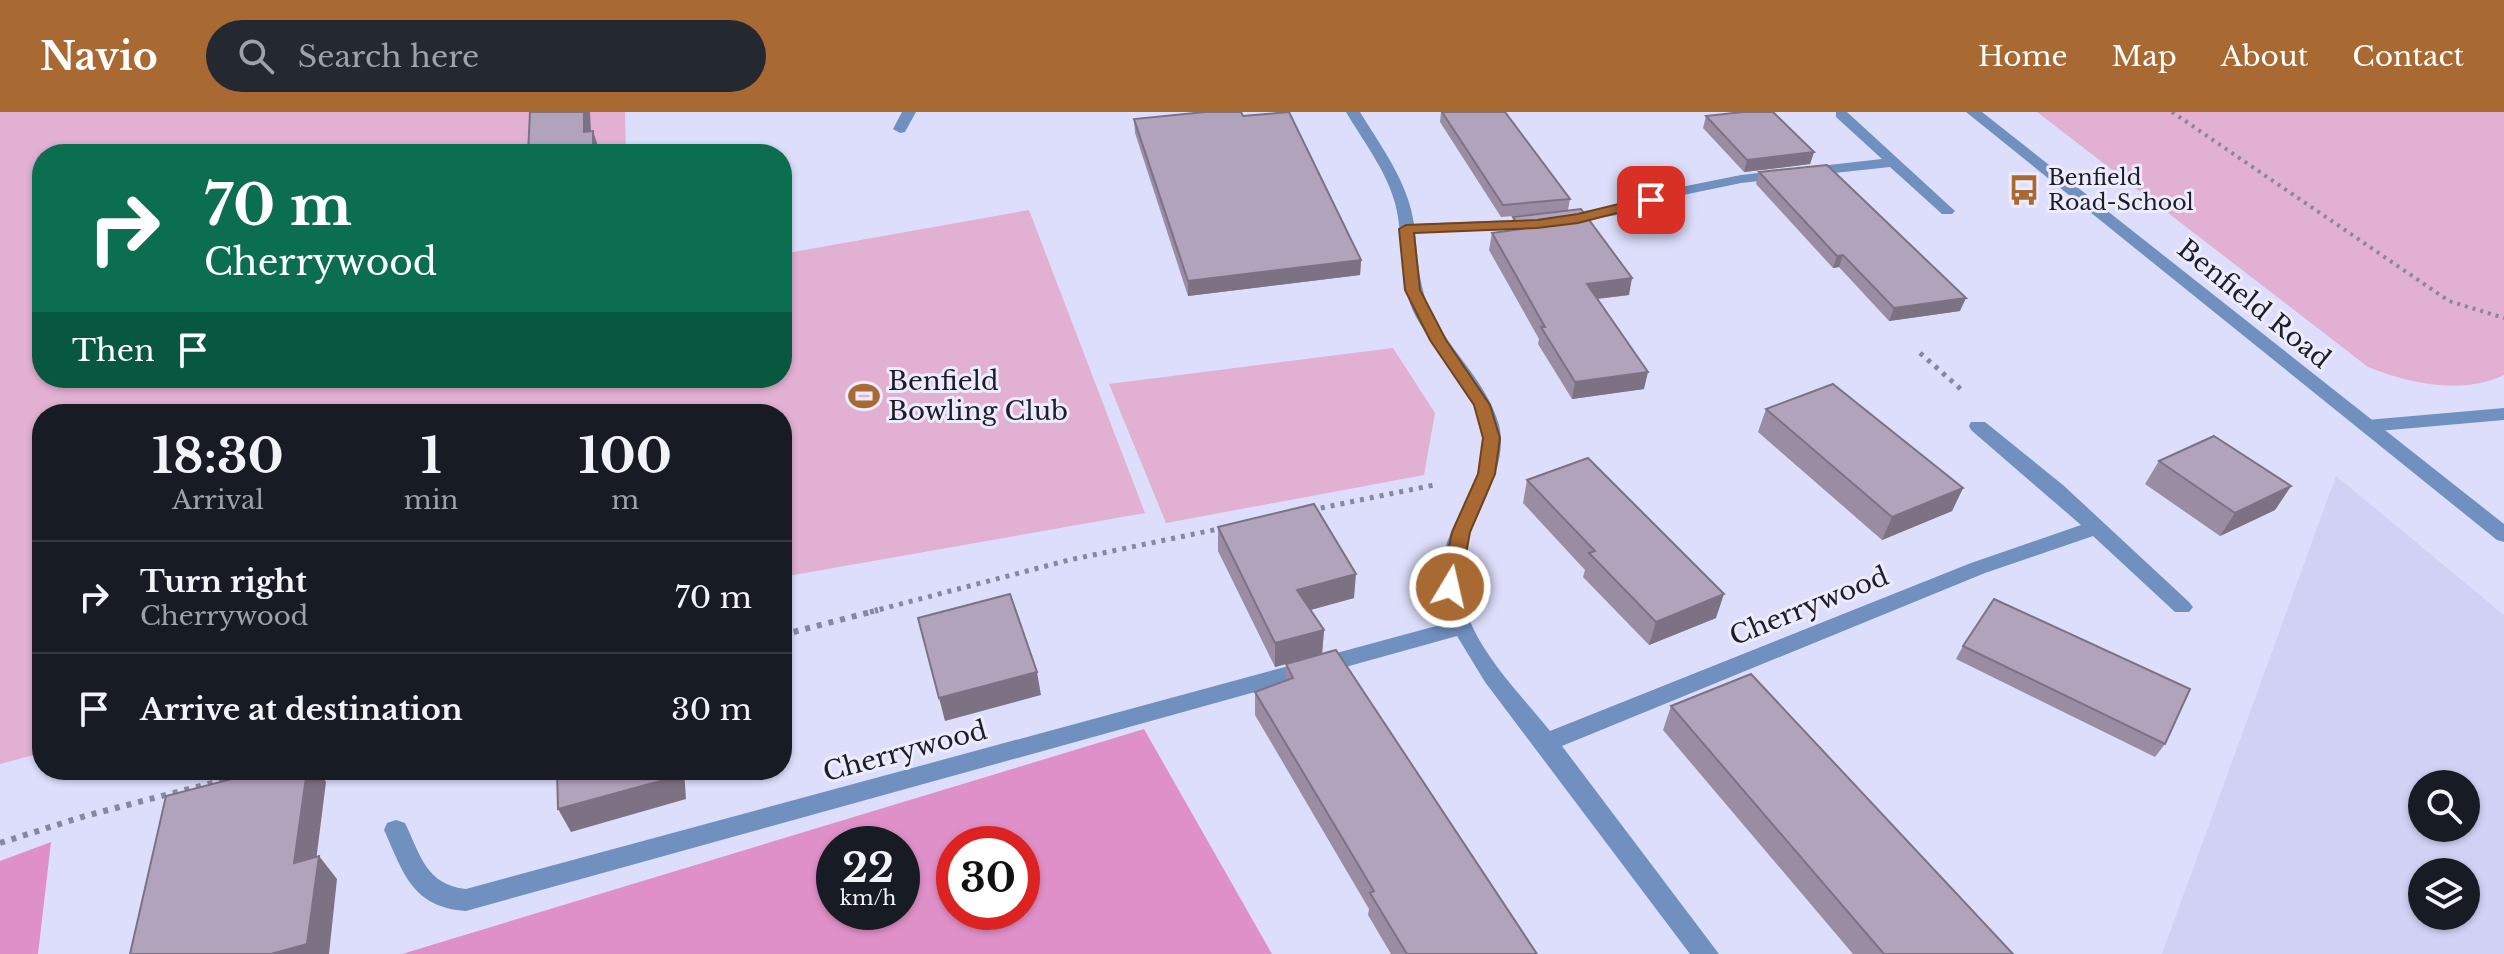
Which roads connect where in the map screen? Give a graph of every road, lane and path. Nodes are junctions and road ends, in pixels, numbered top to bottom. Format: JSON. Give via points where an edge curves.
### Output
{"nodes":[{"id":1,"x":909,"y":112,"type":"edge"},
{"id":2,"x":1353,"y":112,"type":"edge"},
{"id":3,"x":1973,"y":112,"type":"edge"},
{"id":4,"x":2172,"y":112,"type":"edge"},
{"id":5,"x":1841,"y":114,"type":"edge"},
{"id":6,"x":900,"y":129,"type":"dead end"},
{"id":7,"x":1894,"y":162,"type":"junction"},
{"id":8,"x":1947,"y":211,"type":"dead end"},
{"id":9,"x":1406,"y":229,"type":"junction"},
{"id":10,"x":2504,"y":318,"type":"edge"},
{"id":11,"x":1920,"y":353,"type":"dead end"},
{"id":12,"x":2504,"y":414,"type":"edge"},
{"id":13,"x":1978,"y":426,"type":"joint"},
{"id":14,"x":2367,"y":426,"type":"junction"},
{"id":15,"x":1487,"y":474,"type":"junction"},
{"id":16,"x":1308,"y":510,"type":"edge"},
{"id":17,"x":1234,"y":526,"type":"edge"},
{"id":18,"x":2096,"y":527,"type":"junction"},
{"id":19,"x":2504,"y":535,"type":"edge"},
{"id":20,"x":2182,"y":607,"type":"dead end"},
{"id":21,"x":1463,"y":627,"type":"junction"},
{"id":22,"x":792,"y":632,"type":"edge"},
{"id":23,"x":1546,"y":743,"type":"junction"},
{"id":24,"x":224,"y":780,"type":"edge"},
{"id":25,"x":396,"y":830,"type":"dead end"},
{"id":26,"x":0,"y":843,"type":"edge"},
{"id":27,"x":1706,"y":954,"type":"edge"}],
"edges":[{"from":1,"to":6,"type":"street"},
{"from":2,"to":9,"type":"street","via":[[1396,188]]},
{"from":3,"to":14,"type":"street","name":"Benfield Road"},
{"from":4,"to":10,"type":"path","via":[[2449,301]]},
{"from":5,"to":7,"type":"street"},
{"from":7,"to":8,"type":"street"},
{"from":7,"to":9,"type":"street","via":[[1741,179],[1537,224]]},
{"from":9,"to":15,"type":"street","via":[[1413,290],[1489,422]]},
{"from":11,"to":13,"type":"path","via":[[1978,405]]},
{"from":12,"to":14,"type":"street"},
{"from":13,"to":18,"type":"street"},
{"from":14,"to":19,"type":"street","name":"Benfield Road"},
{"from":15,"to":16,"type":"path"},
{"from":15,"to":21,"type":"street","via":[[1454,558],[1450,587]]},
{"from":17,"to":22,"type":"path","via":[[1069,560]]},
{"from":18,"to":20,"type":"street"},
{"from":18,"to":23,"type":"street","name":"Cherrywood","via":[[1978,568]]},
{"from":21,"to":23,"type":"street","via":[[1498,683]]},
{"from":21,"to":25,"type":"street","name":"Cherrywood","via":[[466,900],[449,900],[422,883]]},
{"from":23,"to":27,"type":"street"},
{"from":24,"to":26,"type":"path"}]}
